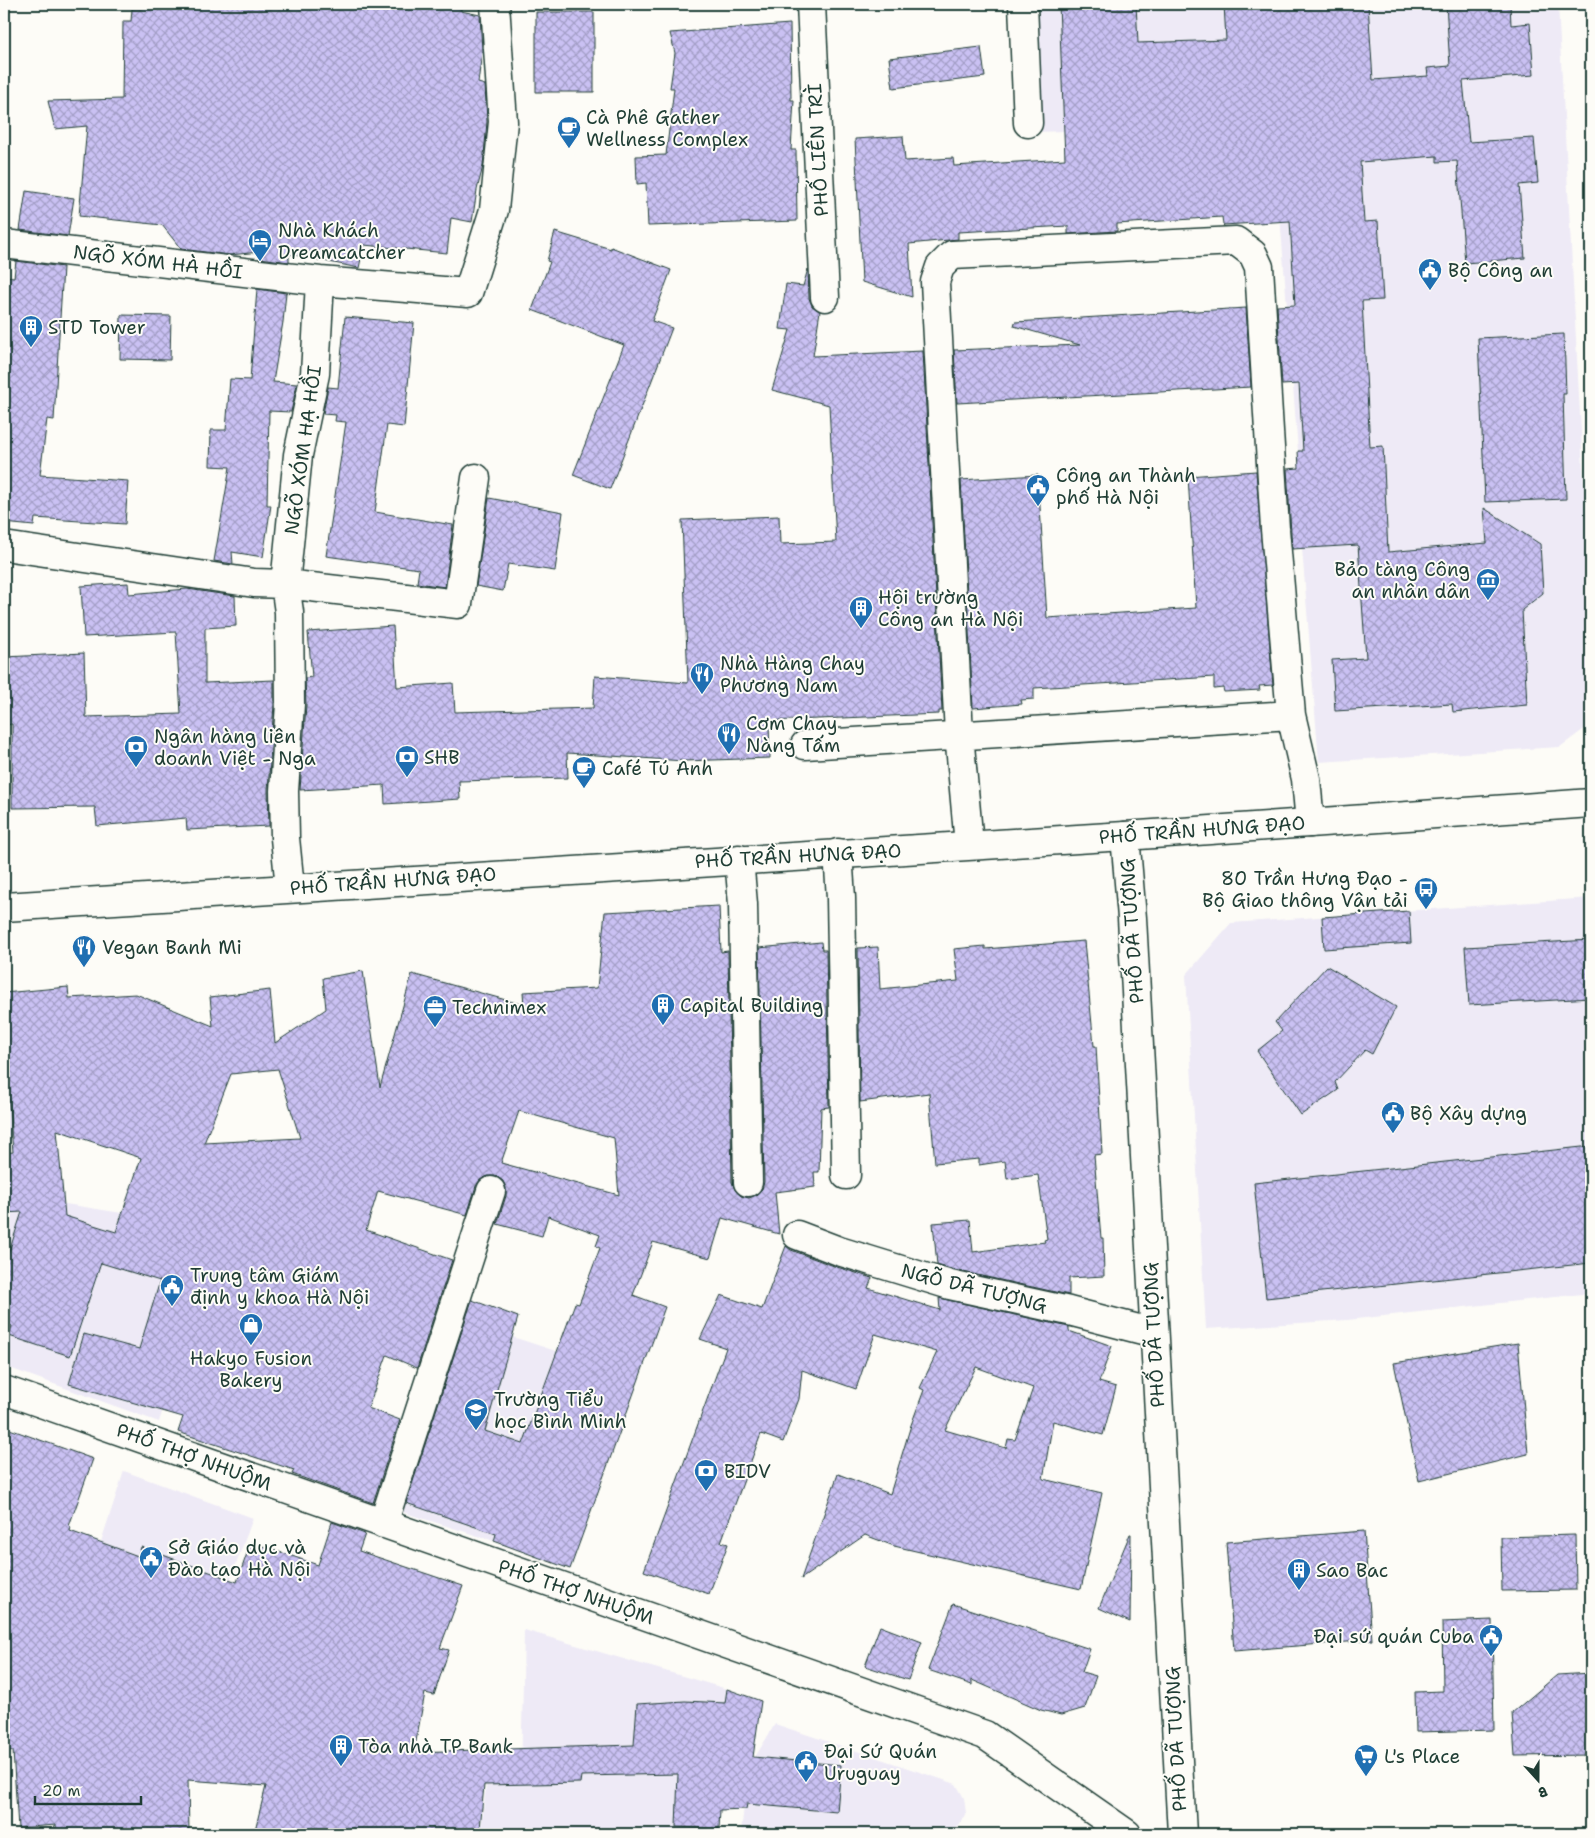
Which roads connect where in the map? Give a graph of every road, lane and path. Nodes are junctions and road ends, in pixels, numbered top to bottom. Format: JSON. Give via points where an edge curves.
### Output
{"nodes":[{"id":1,"x":495,"y":4,"type":"edge"},
{"id":2,"x":812,"y":4,"type":"edge"},
{"id":3,"x":1023,"y":4,"type":"edge"},
{"id":4,"x":1028,"y":123,"type":"dead end"},
{"id":5,"x":4,"y":244,"type":"edge"},
{"id":6,"x":320,"y":281,"type":"junction"},
{"id":7,"x":825,"y":297,"type":"dead end"},
{"id":8,"x":476,"y":478,"type":"dead end"},
{"id":9,"x":4,"y":546,"type":"edge"},
{"id":10,"x":285,"y":584,"type":"junction"},
{"id":11,"x":1291,"y":715,"type":"junction"},
{"id":12,"x":959,"y":734,"type":"junction"},
{"id":13,"x":805,"y":745,"type":"dead end"},
{"id":14,"x":1591,"y":803,"type":"edge"},
{"id":15,"x":1310,"y":823,"type":"junction"},
{"id":16,"x":1125,"y":836,"type":"junction"},
{"id":17,"x":969,"y":845,"type":"junction"},
{"id":18,"x":838,"y":853,"type":"junction"},
{"id":19,"x":739,"y":859,"type":"junction"},
{"id":20,"x":290,"y":888,"type":"junction"},
{"id":21,"x":4,"y":907,"type":"edge"},
{"id":22,"x":846,"y":1175,"type":"dead end"},
{"id":23,"x":748,"y":1182,"type":"dead end"},
{"id":24,"x":491,"y":1191,"type":"dead end"},
{"id":25,"x":797,"y":1235,"type":"dead end"},
{"id":26,"x":1154,"y":1333,"type":"junction"},
{"id":27,"x":4,"y":1390,"type":"edge"},
{"id":28,"x":383,"y":1524,"type":"junction"},
{"id":29,"x":1127,"y":1834,"type":"edge"},
{"id":30,"x":1182,"y":1834,"type":"edge"}],
"edges":[{"from":1,"to":6,"type":"street","name":"NGÕ XÓM HÀ HỒI","via":[[503,122],[494,210],[468,294]]},
{"from":2,"to":7,"type":"street","name":"PHỐ LIÊN TRÌ"},
{"from":3,"to":4,"type":"street"},
{"from":5,"to":6,"type":"street","name":"NGÕ XÓM HÀ HỒI"},
{"from":6,"to":10,"type":"street","name":"NGÕ XÓM HẠ HỒI","via":[[315,374],[298,456]]},
{"from":8,"to":10,"type":"street","via":[[458,604]]},
{"from":9,"to":10,"type":"street","via":[[254,583]]},
{"from":10,"to":20,"type":"street","name":"NGÕ XÓM HẠ HỒI","via":[[289,612],[290,704],[284,791]]},
{"from":11,"to":12,"type":"street"},
{"from":11,"to":12,"type":"street","via":[[1275,529],[1259,267],[1253,254],[1236,241],[952,255],[940,267],[935,282]]},
{"from":11,"to":15,"type":"street","via":[[1306,779]]},
{"from":12,"to":13,"type":"street"},
{"from":12,"to":17,"type":"street"},
{"from":14,"to":15,"type":"street","name":"PHỐ TRẦN HƯNG ĐẠO"},
{"from":15,"to":16,"type":"street","name":"PHỐ TRẦN HƯNG ĐẠO"},
{"from":16,"to":17,"type":"street","name":"PHỐ TRẦN HƯNG ĐẠO"},
{"from":16,"to":26,"type":"street","name":"PHỐ DÃ TƯỢNG"},
{"from":17,"to":18,"type":"street","name":"PHỐ TRẦN HƯNG ĐẠO"},
{"from":18,"to":19,"type":"street","name":"PHỐ TRẦN HƯNG ĐẠO"},
{"from":18,"to":22,"type":"street"},
{"from":19,"to":20,"type":"street","name":"PHỐ TRẦN HƯNG ĐẠO"},
{"from":19,"to":23,"type":"street","via":[[743,904]]},
{"from":20,"to":21,"type":"street","name":"PHỐ TRẦN HƯNG ĐẠO"},
{"from":24,"to":28,"type":"street"},
{"from":25,"to":26,"type":"street","name":"NGÕ DÃ TƯỢNG","via":[[950,1285]]},
{"from":26,"to":30,"type":"street","name":"PHỐ DÃ TƯỢNG"},
{"from":27,"to":28,"type":"street","name":"PHỐ THỢ NHUỘM"},
{"from":28,"to":29,"type":"street","name":"PHỐ THỢ NHUỘM","via":[[986,1735]]}]}
